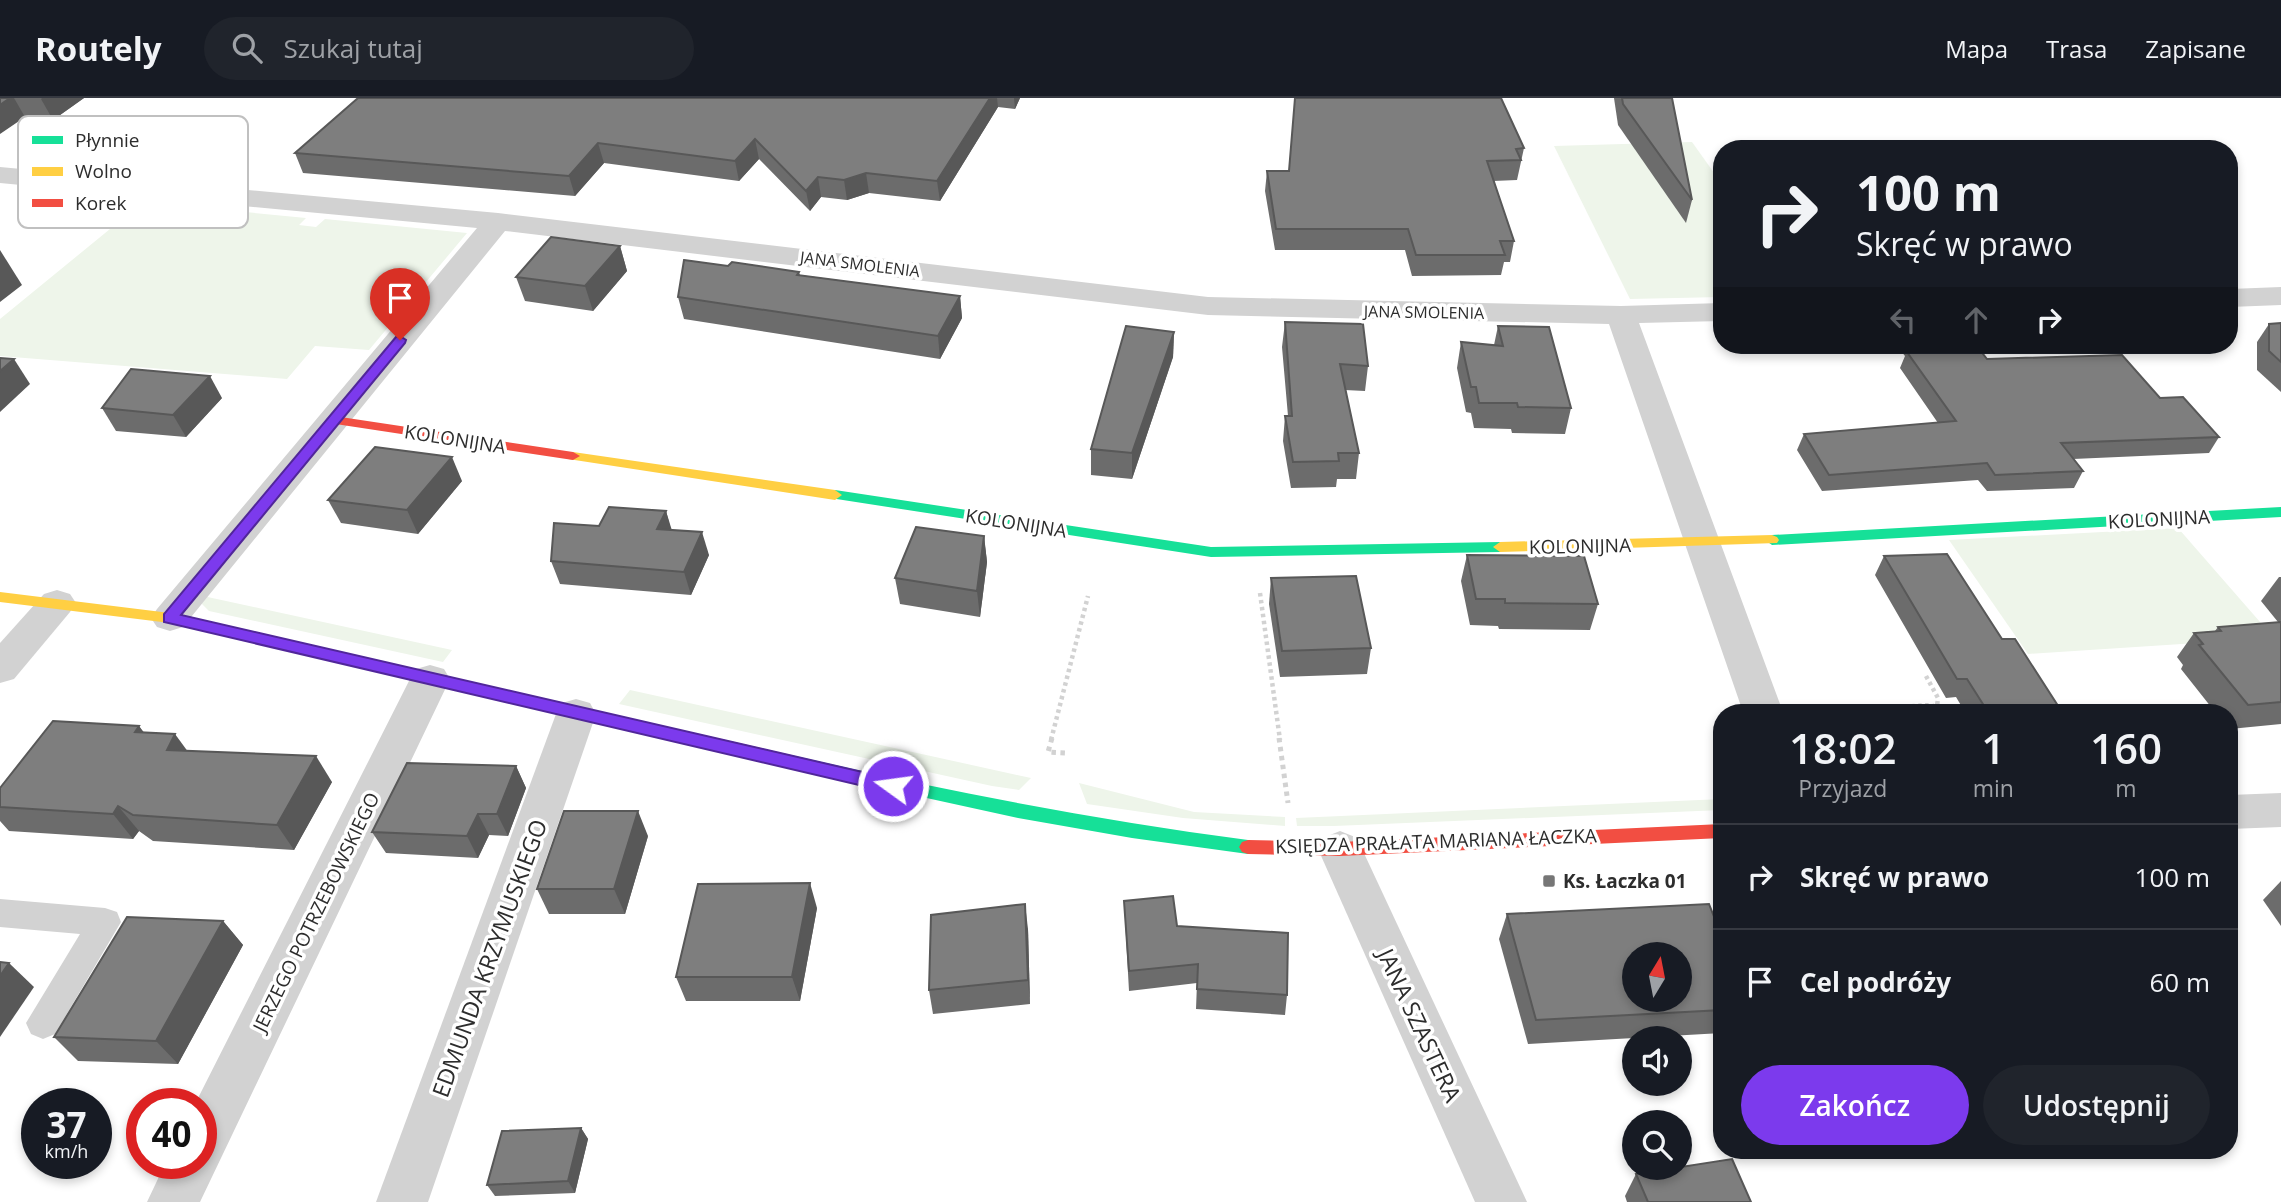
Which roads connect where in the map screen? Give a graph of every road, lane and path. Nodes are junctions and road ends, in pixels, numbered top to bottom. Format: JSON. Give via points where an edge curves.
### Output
{"nodes":[{"id":1,"x":0,"y":175,"type":"edge"},
{"id":2,"x":18,"y":177,"type":"edge"},
{"id":3,"x":248,"y":198,"type":"edge"},
{"id":4,"x":498,"y":221,"type":"junction"},
{"id":5,"x":2281,"y":296,"type":"edge"},
{"id":6,"x":2238,"y":298,"type":"edge"},
{"id":7,"x":1713,"y":313,"type":"edge"},
{"id":8,"x":1621,"y":316,"type":"junction"},
{"id":9,"x":334,"y":420,"type":"junction"},
{"id":10,"x":2281,"y":512,"type":"edge"},
{"id":11,"x":1702,"y":544,"type":"junction"},
{"id":12,"x":1260,"y":583,"type":"dead end"},
{"id":13,"x":1088,"y":596,"type":"dead end"},
{"id":14,"x":0,"y":597,"type":"edge"},
{"id":15,"x":57,"y":603,"type":"junction"},
{"id":16,"x":170,"y":618,"type":"junction"},
{"id":17,"x":0,"y":669,"type":"edge"},
{"id":18,"x":1926,"y":676,"type":"dead end"},
{"id":19,"x":430,"y":679,"type":"junction"},
{"id":20,"x":1804,"y":700,"type":"dead end"},
{"id":21,"x":1760,"y":704,"type":"edge"},
{"id":22,"x":1806,"y":704,"type":"edge"},
{"id":23,"x":1937,"y":704,"type":"edge"},
{"id":24,"x":576,"y":714,"type":"junction"},
{"id":25,"x":1067,"y":753,"type":"dead end"},
{"id":26,"x":1288,"y":805,"type":"dead end"},
{"id":27,"x":2281,"y":810,"type":"edge"},
{"id":28,"x":2238,"y":812,"type":"edge"},
{"id":29,"x":1713,"y":831,"type":"edge"},
{"id":30,"x":1340,"y":849,"type":"junction"},
{"id":31,"x":0,"y":913,"type":"edge"},
{"id":32,"x":43,"y":1023,"type":"dead end"},
{"id":33,"x":217,"y":1112,"type":"edge"},
{"id":34,"x":184,"y":1179,"type":"edge"},
{"id":35,"x":173,"y":1202,"type":"edge"},
{"id":36,"x":402,"y":1202,"type":"edge"},
{"id":37,"x":1501,"y":1202,"type":"edge"}],
"edges":[{"from":1,"to":2,"type":"street","name":"JANA SMOLENIA"},
{"from":3,"to":4,"type":"street","name":"JANA SMOLENIA"},
{"from":4,"to":8,"type":"street","name":"JANA SMOLENIA","via":[[1208,306]]},
{"from":4,"to":9,"type":"street"},
{"from":5,"to":6,"type":"street"},
{"from":7,"to":8,"type":"street","name":"JANA SMOLENIA"},
{"from":8,"to":11,"type":"street"},
{"from":9,"to":11,"type":"street","name":"KOLONIJNA","via":[[1211,552]]},
{"from":9,"to":16,"type":"street"},
{"from":10,"to":11,"type":"street","name":"KOLONIJNA"},
{"from":11,"to":21,"type":"street"},
{"from":12,"to":26,"type":"path"},
{"from":13,"to":25,"type":"path","via":[[1048,752]]},
{"from":14,"to":15,"type":"street","name":"KSIĘDZA PRAŁATA MARIANA ŁACZKA"},
{"from":15,"to":16,"type":"street","name":"KSIĘDZA PRAŁATA MARIANA ŁACZKA"},
{"from":15,"to":17,"type":"street"},
{"from":16,"to":19,"type":"street","name":"KSIĘDZA PRAŁATA MARIANA ŁACZKA"},
{"from":18,"to":23,"type":"path"},
{"from":19,"to":24,"type":"street","name":"KSIĘDZA PRAŁATA MARIANA ŁACZKA"},
{"from":19,"to":33,"type":"street","name":"JERZEGO POTRZEBOWSKIEGO"},
{"from":20,"to":22,"type":"path"},
{"from":24,"to":30,"type":"street","name":"KSIĘDZA PRAŁATA MARIANA ŁACZKA","via":[[1044,818],[1161,837]]},
{"from":24,"to":36,"type":"street","name":"EDMUNDA KRZYMUSKIEGO"},
{"from":27,"to":28,"type":"street"},
{"from":29,"to":30,"type":"street","name":"KSIĘDZA PRAŁATA MARIANA ŁACZKA"},
{"from":30,"to":37,"type":"street","name":"JANA SZASTERA"},
{"from":31,"to":32,"type":"lane","via":[[105,922]]},
{"from":34,"to":35,"type":"street"}]}
